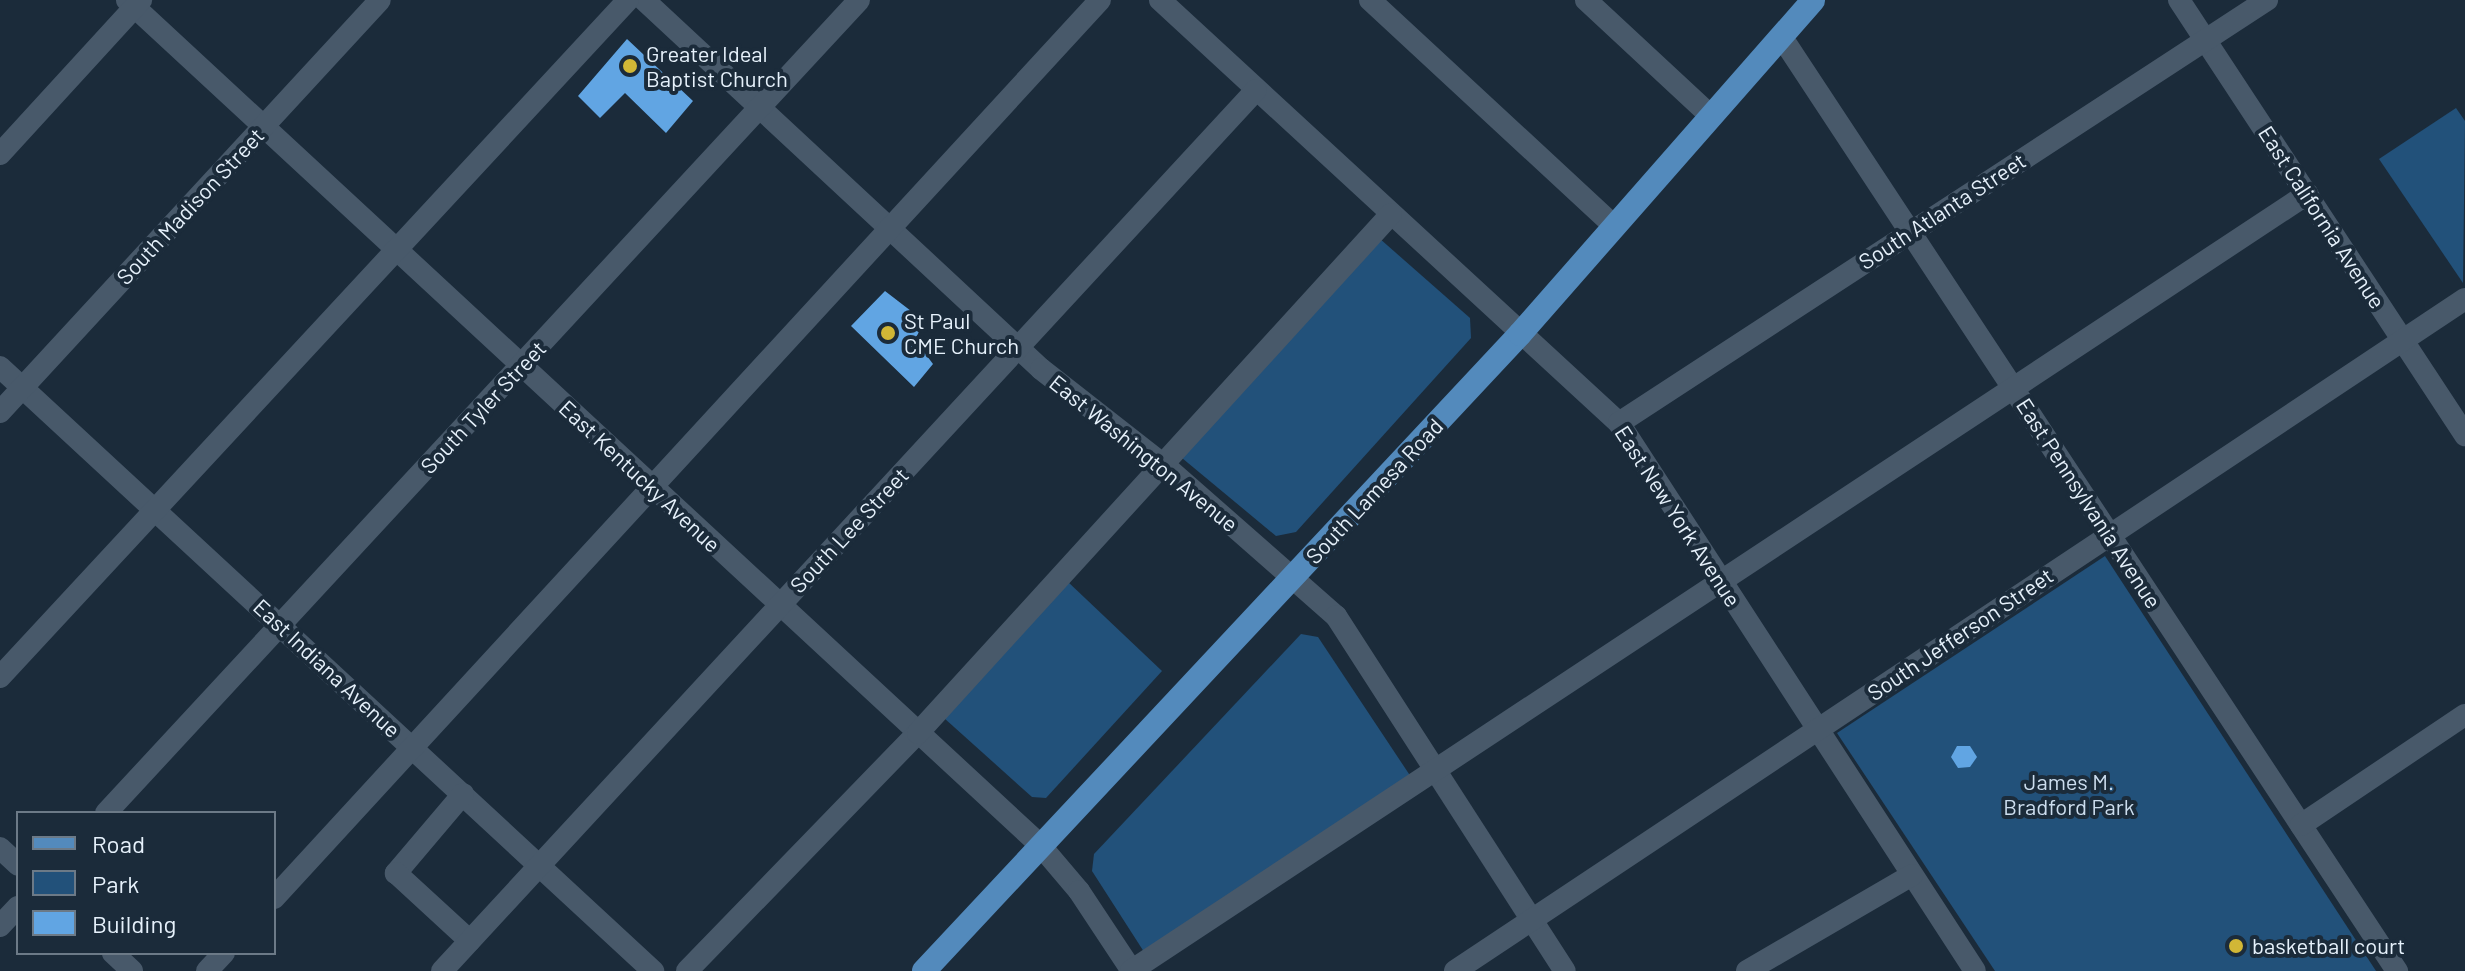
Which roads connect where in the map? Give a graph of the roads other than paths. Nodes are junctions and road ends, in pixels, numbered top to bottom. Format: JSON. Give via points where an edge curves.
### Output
{"nodes":[{"id":1,"x":380,"y":0,"type":"edge"},
{"id":2,"x":628,"y":0,"type":"edge"},
{"id":3,"x":644,"y":0,"type":"edge"},
{"id":4,"x":859,"y":0,"type":"edge"},
{"id":5,"x":1100,"y":0,"type":"edge"},
{"id":6,"x":1160,"y":0,"type":"edge"},
{"id":7,"x":1370,"y":0,"type":"edge"},
{"id":8,"x":1586,"y":0,"type":"edge"},
{"id":9,"x":2179,"y":0,"type":"edge"},
{"id":10,"x":2267,"y":0,"type":"edge"},
{"id":11,"x":134,"y":2,"type":"edge"},
{"id":12,"x":1804,"y":3,"type":"edge"},
{"id":13,"x":1781,"y":36,"type":"junction"},
{"id":14,"x":2205,"y":40,"type":"junction"},
{"id":15,"x":1256,"y":90,"type":"junction"},
{"id":16,"x":759,"y":108,"type":"junction"},
{"id":17,"x":1711,"y":116,"type":"junction"},
{"id":18,"x":262,"y":127,"type":"junction"},
{"id":19,"x":0,"y":154,"type":"edge"},
{"id":20,"x":2307,"y":194,"type":"junction"},
{"id":21,"x":1391,"y":214,"type":"junction"},
{"id":22,"x":1614,"y":226,"type":"junction"},
{"id":23,"x":888,"y":227,"type":"junction"},
{"id":24,"x":1910,"y":232,"type":"junction"},
{"id":25,"x":394,"y":250,"type":"junction"},
{"id":26,"x":2465,"y":299,"type":"edge"},
{"id":27,"x":1520,"y":334,"type":"junction"},
{"id":28,"x":2403,"y":340,"type":"junction"},
{"id":29,"x":1017,"y":348,"type":"junction"},
{"id":30,"x":0,"y":367,"type":"edge"},
{"id":31,"x":520,"y":367,"type":"junction"},
{"id":32,"x":23,"y":388,"type":"junction"},
{"id":33,"x":2013,"y":389,"type":"junction"},
{"id":34,"x":0,"y":412,"type":"edge"},
{"id":35,"x":1619,"y":423,"type":"junction"},
{"id":36,"x":2465,"y":435,"type":"edge"},
{"id":37,"x":1164,"y":465,"type":"junction"},
{"id":38,"x":654,"y":489,"type":"junction"},
{"id":39,"x":155,"y":510,"type":"junction"},
{"id":40,"x":2110,"y":535,"type":"junction"},
{"id":41,"x":1293,"y":579,"type":"junction"},
{"id":42,"x":1720,"y":580,"type":"junction"},
{"id":43,"x":780,"y":605,"type":"junction"},
{"id":44,"x":282,"y":627,"type":"junction"},
{"id":45,"x":0,"y":677,"type":"edge"},
{"id":46,"x":2465,"y":715,"type":"edge"},
{"id":47,"x":1817,"y":729,"type":"junction"},
{"id":48,"x":918,"y":733,"type":"junction"},
{"id":49,"x":413,"y":748,"type":"junction"},
{"id":50,"x":1437,"y":771,"type":"junction"},
{"id":51,"x":463,"y":794,"type":"junction"},
{"id":52,"x":108,"y":811,"type":"edge"},
{"id":53,"x":2301,"y":825,"type":"junction"},
{"id":54,"x":1040,"y":845,"type":"junction"},
{"id":55,"x":0,"y":848,"type":"edge"},
{"id":56,"x":16,"y":863,"type":"edge"},
{"id":57,"x":539,"y":866,"type":"junction"},
{"id":58,"x":1912,"y":875,"type":"junction"},
{"id":59,"x":276,"y":896,"type":"edge"},
{"id":60,"x":16,"y":909,"type":"edge"},
{"id":61,"x":1533,"y":920,"type":"junction"},
{"id":62,"x":0,"y":926,"type":"edge"},
{"id":63,"x":470,"y":941,"type":"junction"},
{"id":64,"x":115,"y":955,"type":"edge"},
{"id":65,"x":222,"y":955,"type":"edge"},
{"id":66,"x":132,"y":971,"type":"edge"},
{"id":67,"x":207,"y":971,"type":"edge"},
{"id":68,"x":442,"y":971,"type":"edge"},
{"id":69,"x":653,"y":971,"type":"edge"},
{"id":70,"x":687,"y":971,"type":"edge"},
{"id":71,"x":924,"y":971,"type":"edge"},
{"id":72,"x":1131,"y":971,"type":"edge"},
{"id":73,"x":1455,"y":971,"type":"edge"},
{"id":74,"x":1565,"y":971,"type":"edge"},
{"id":75,"x":1747,"y":971,"type":"edge"},
{"id":76,"x":1975,"y":971,"type":"edge"},
{"id":77,"x":2397,"y":971,"type":"edge"}],
"edges":[{"from":1,"to":18,"type":"street","name":"South Madison Street"},
{"from":2,"to":25,"type":"street"},
{"from":3,"to":16,"type":"street","name":"East Washington Avenue"},
{"from":4,"to":16,"type":"street","name":"South Tyler Street"},
{"from":5,"to":23,"type":"street"},
{"from":6,"to":15,"type":"street","name":"East New York Avenue"},
{"from":7,"to":22,"type":"street"},
{"from":8,"to":17,"type":"street"},
{"from":9,"to":14,"type":"street","name":"East California Avenue"},
{"from":10,"to":14,"type":"street","name":"South Atlanta Street"},
{"from":11,"to":18,"type":"street","name":"East Kentucky Avenue"},
{"from":11,"to":19,"type":"street"},
{"from":12,"to":13,"type":"main road","name":"South Lamesa Road"},
{"from":13,"to":17,"type":"main road","name":"South Lamesa Road"},
{"from":13,"to":24,"type":"street","name":"East Pennsylvania Avenue"},
{"from":14,"to":20,"type":"street","name":"East California Avenue"},
{"from":14,"to":24,"type":"street","name":"South Atlanta Street"},
{"from":15,"to":21,"type":"street","name":"East New York Avenue"},
{"from":15,"to":29,"type":"street","name":"South Lee Street"},
{"from":16,"to":23,"type":"street","name":"East Washington Avenue"},
{"from":16,"to":31,"type":"street","name":"South Tyler Street"},
{"from":17,"to":22,"type":"main road","name":"South Lamesa Road"},
{"from":18,"to":25,"type":"street","name":"East Kentucky Avenue"},
{"from":18,"to":32,"type":"street","name":"South Madison Street"},
{"from":20,"to":28,"type":"street","name":"East California Avenue"},
{"from":20,"to":33,"type":"street"},
{"from":21,"to":27,"type":"street","name":"East New York Avenue"},
{"from":21,"to":37,"type":"street"},
{"from":22,"to":27,"type":"main road","name":"South Lamesa Road"},
{"from":23,"to":29,"type":"street","name":"East Washington Avenue"},
{"from":23,"to":38,"type":"street"},
{"from":24,"to":33,"type":"street","name":"East Pennsylvania Avenue"},
{"from":24,"to":35,"type":"street","name":"South Atlanta Street"},
{"from":25,"to":31,"type":"street","name":"East Kentucky Avenue"},
{"from":25,"to":39,"type":"street"},
{"from":26,"to":28,"type":"street","name":"South Jefferson Street"},
{"from":27,"to":35,"type":"street","name":"East New York Avenue"},
{"from":27,"to":41,"type":"main road","name":"South Lamesa Road"},
{"from":28,"to":36,"type":"street","name":"East California Avenue"},
{"from":28,"to":40,"type":"street","name":"South Jefferson Street"},
{"from":29,"to":37,"type":"street","name":"East Washington Avenue"},
{"from":29,"to":43,"type":"street","name":"South Lee Street"},
{"from":30,"to":32,"type":"street","name":"East Indiana Avenue"},
{"from":31,"to":38,"type":"street","name":"East Kentucky Avenue"},
{"from":31,"to":44,"type":"street","name":"South Tyler Street"},
{"from":32,"to":34,"type":"street","name":"South Madison Street"},
{"from":32,"to":39,"type":"street","name":"East Indiana Avenue"},
{"from":33,"to":40,"type":"street","name":"East Pennsylvania Avenue"},
{"from":33,"to":42,"type":"street"},
{"from":35,"to":42,"type":"street","name":"East New York Avenue"},
{"from":37,"to":41,"type":"street","name":"East Washington Avenue"},
{"from":37,"to":48,"type":"street"},
{"from":38,"to":43,"type":"street","name":"East Kentucky Avenue"},
{"from":38,"to":49,"type":"street"},
{"from":39,"to":44,"type":"street","name":"East Indiana Avenue"},
{"from":39,"to":45,"type":"street"},
{"from":40,"to":47,"type":"street","name":"South Jefferson Street"},
{"from":40,"to":53,"type":"street","name":"East Pennsylvania Avenue"},
{"from":41,"to":50,"type":"street","name":"East Washington Avenue","via":[[1336,616]]},
{"from":41,"to":54,"type":"main road","name":"South Lamesa Road"},
{"from":42,"to":47,"type":"street","name":"East New York Avenue"},
{"from":42,"to":50,"type":"street"},
{"from":43,"to":48,"type":"street","name":"East Kentucky Avenue"},
{"from":43,"to":57,"type":"street","name":"South Lee Street"},
{"from":44,"to":49,"type":"street","name":"East Indiana Avenue"},
{"from":44,"to":52,"type":"street","name":"South Tyler Street"},
{"from":46,"to":53,"type":"street"},
{"from":47,"to":58,"type":"street","name":"East New York Avenue"},
{"from":47,"to":61,"type":"street","name":"South Jefferson Street"},
{"from":48,"to":54,"type":"street","name":"East Kentucky Avenue"},
{"from":48,"to":70,"type":"street"},
{"from":49,"to":51,"type":"street","name":"East Indiana Avenue"},
{"from":49,"to":59,"type":"street"},
{"from":50,"to":61,"type":"street","name":"East Washington Avenue"},
{"from":50,"to":72,"type":"street"},
{"from":51,"to":57,"type":"street","name":"East Indiana Avenue"},
{"from":51,"to":63,"type":"street","via":[[396,873]]},
{"from":53,"to":77,"type":"street","name":"East Pennsylvania Avenue"},
{"from":54,"to":71,"type":"main road","name":"South Lamesa Road"},
{"from":54,"to":72,"type":"street","name":"East Kentucky Avenue","via":[[1079,891]]},
{"from":55,"to":56,"type":"street"},
{"from":57,"to":63,"type":"street","name":"South Lee Street"},
{"from":57,"to":69,"type":"street","name":"East Indiana Avenue"},
{"from":58,"to":75,"type":"street"},
{"from":58,"to":76,"type":"street","name":"East New York Avenue"},
{"from":60,"to":62,"type":"street"},
{"from":61,"to":73,"type":"street","name":"South Jefferson Street"},
{"from":61,"to":74,"type":"street","name":"East Washington Avenue"},
{"from":63,"to":68,"type":"street","name":"South Lee Street"},
{"from":64,"to":66,"type":"street"},
{"from":65,"to":67,"type":"street"}]}
